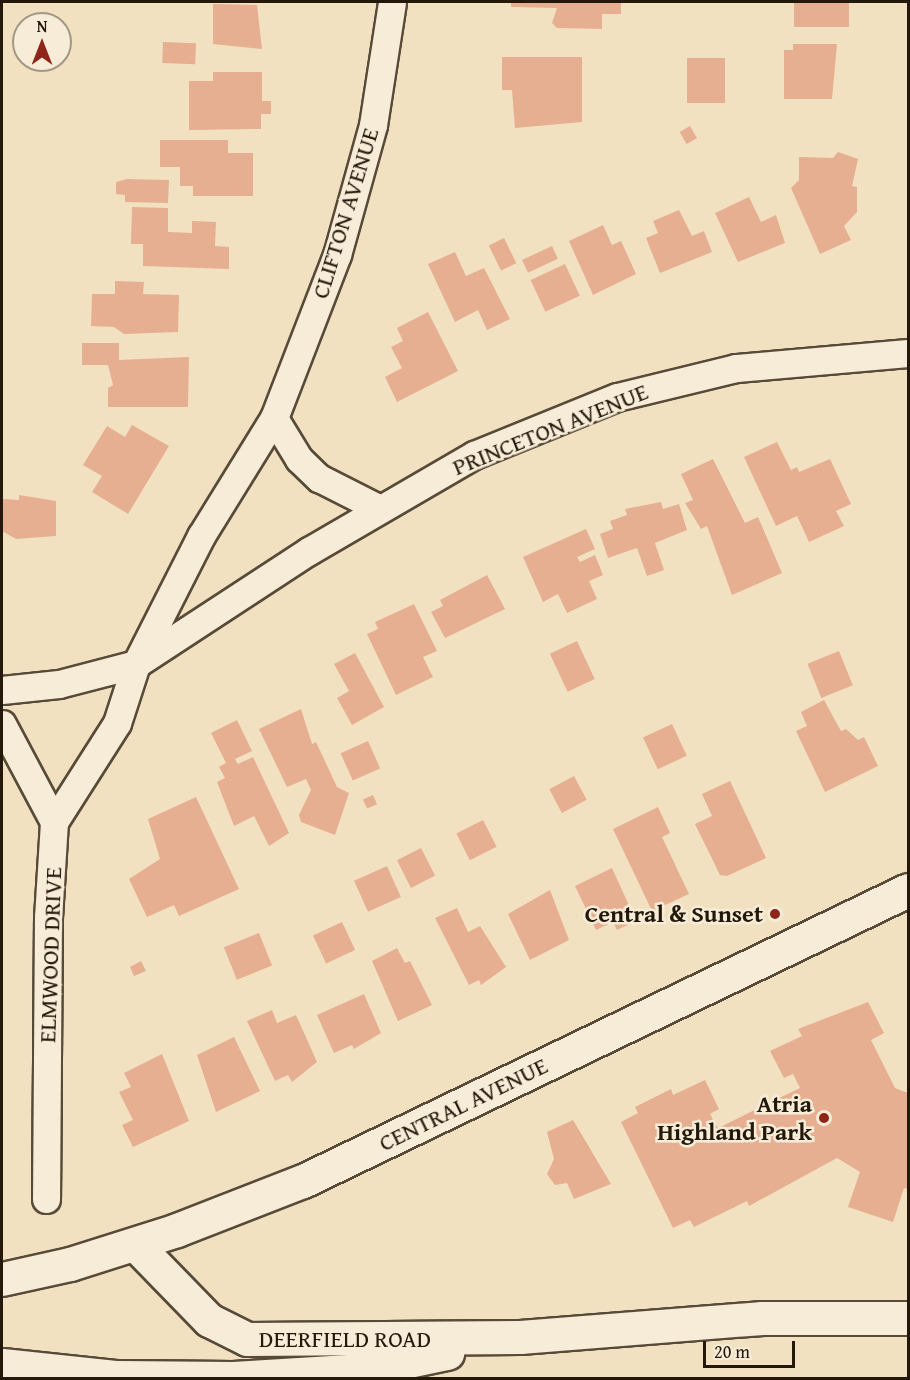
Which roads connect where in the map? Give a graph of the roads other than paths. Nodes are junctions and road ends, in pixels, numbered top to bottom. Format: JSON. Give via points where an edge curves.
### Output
{"nodes":[{"id":1,"x":392,"y":2,"type":"edge"},
{"id":2,"x":909,"y":353,"type":"edge"},
{"id":3,"x":274,"y":418,"type":"junction"},
{"id":4,"x":380,"y":509,"type":"junction"},
{"id":5,"x":136,"y":664,"type":"junction"},
{"id":6,"x":2,"y":690,"type":"edge"},
{"id":7,"x":2,"y":724,"type":"edge"},
{"id":8,"x":54,"y":822,"type":"junction"},
{"id":9,"x":909,"y":890,"type":"edge"},
{"id":10,"x":46,"y":1199,"type":"dead end"},
{"id":11,"x":135,"y":1244,"type":"junction"},
{"id":12,"x":2,"y":1279,"type":"edge"},
{"id":13,"x":909,"y":1318,"type":"edge"},
{"id":14,"x":520,"y":1337,"type":"junction"},
{"id":15,"x":2,"y":1365,"type":"edge"}],
"edges":[{"from":1,"to":3,"type":"street","name":"CLIFTON AVENUE","via":[[373,125],[337,255]]},
{"from":2,"to":4,"type":"street","name":"PRINCETON AVENUE","via":[[736,368],[617,397],[474,455]]},
{"from":3,"to":4,"type":"street","via":[[299,459],[318,478]]},
{"from":3,"to":5,"type":"street","name":"CLIFTON AVENUE","via":[[201,536]]},
{"from":4,"to":5,"type":"street","name":"PRINCETON AVENUE"},
{"from":5,"to":6,"type":"street","name":"PRINCETON AVENUE","via":[[59,684]]},
{"from":5,"to":8,"type":"street","via":[[117,723]]},
{"from":7,"to":8,"type":"street"},
{"from":8,"to":10,"type":"street","name":"ELMWOOD DRIVE","via":[[48,917]]},
{"from":9,"to":11,"type":"street","name":"CENTRAL AVENUE","via":[[303,1181]]},
{"from":11,"to":12,"type":"street","name":"CENTRAL AVENUE"},
{"from":11,"to":14,"type":"street","name":"DEERFIELD ROAD","via":[[210,1320],[247,1339]]},
{"from":13,"to":14,"type":"street","name":"DEERFIELD ROAD","via":[[762,1318]]},
{"from":14,"to":15,"type":"street","name":"DEERFIELD ROAD","via":[[364,1370],[232,1378],[117,1377]]}]}
